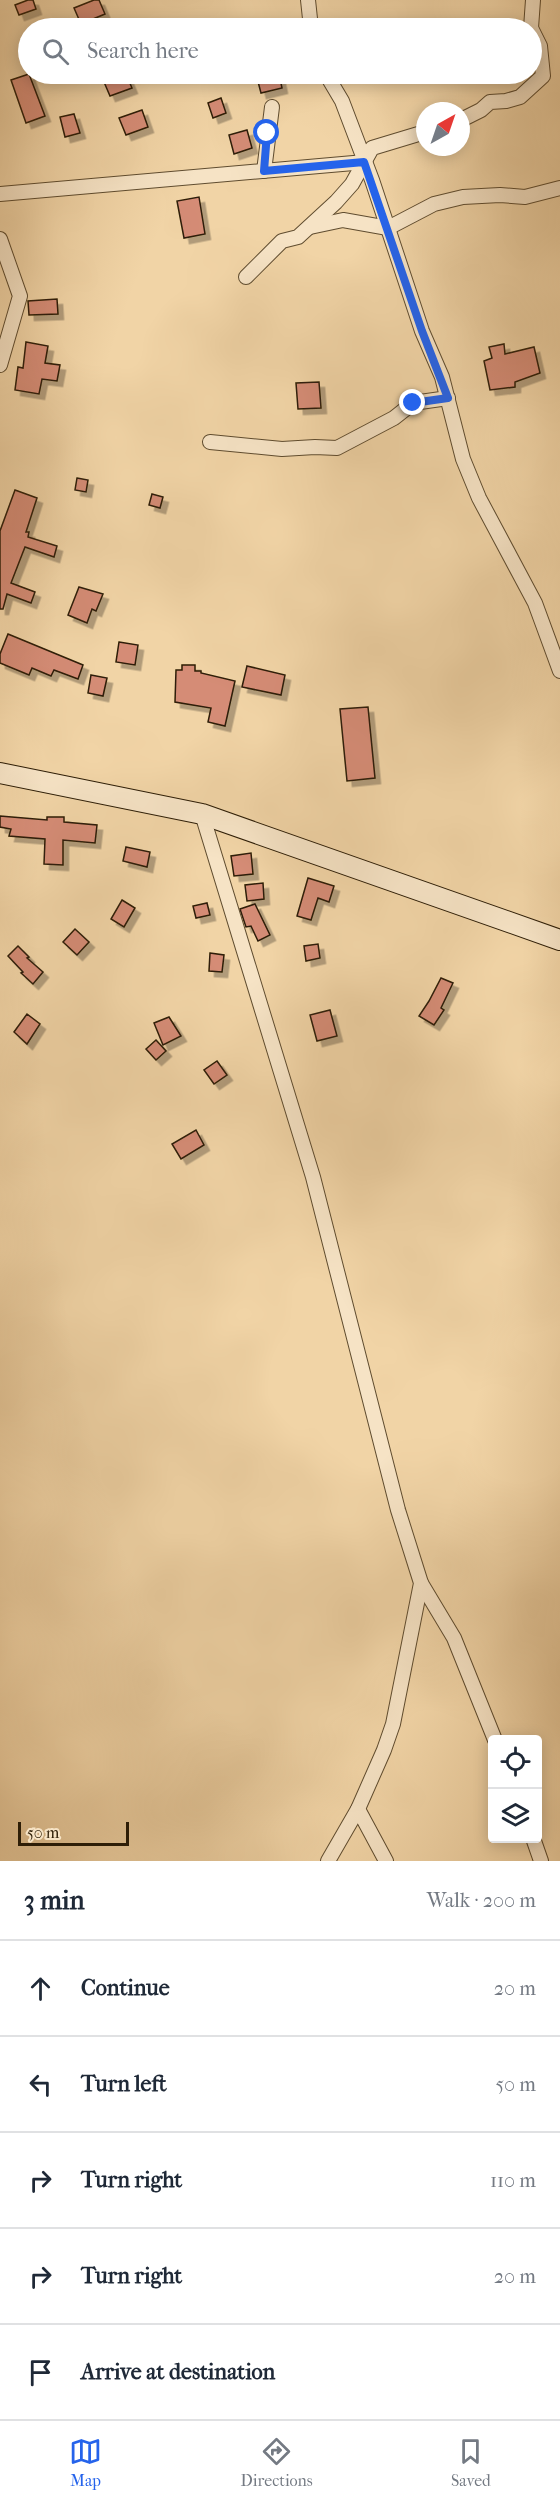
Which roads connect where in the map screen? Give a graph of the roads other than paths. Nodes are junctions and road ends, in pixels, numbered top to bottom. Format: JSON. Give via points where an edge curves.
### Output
{"nodes":[{"id":1,"x":308,"y":0,"type":"edge"},
{"id":2,"x":533,"y":0,"type":"edge"},
{"id":3,"x":310,"y":18,"type":"edge"},
{"id":4,"x":532,"y":18,"type":"edge"},
{"id":5,"x":332,"y":84,"type":"edge"},
{"id":6,"x":534,"y":84,"type":"edge"},
{"id":7,"x":272,"y":107,"type":"dead end"},
{"id":8,"x":470,"y":116,"type":"edge"},
{"id":9,"x":416,"y":135,"type":"edge"},
{"id":10,"x":364,"y":162,"type":"junction"},
{"id":11,"x":264,"y":171,"type":"junction"},
{"id":12,"x":560,"y":188,"type":"edge"},
{"id":13,"x":0,"y":194,"type":"edge"},
{"id":14,"x":310,"y":227,"type":"junction"},
{"id":15,"x":388,"y":228,"type":"junction"},
{"id":16,"x":0,"y":239,"type":"edge"},
{"id":17,"x":246,"y":277,"type":"dead end"},
{"id":18,"x":0,"y":365,"type":"edge"},
{"id":19,"x":448,"y":398,"type":"junction"},
{"id":20,"x":210,"y":441,"type":"dead end"},
{"id":21,"x":560,"y":671,"type":"edge"},
{"id":22,"x":0,"y":773,"type":"edge"},
{"id":23,"x":202,"y":814,"type":"junction"},
{"id":24,"x":560,"y":940,"type":"edge"},
{"id":25,"x":421,"y":1583,"type":"junction"},
{"id":26,"x":493,"y":1735,"type":"edge"},
{"id":27,"x":358,"y":1809,"type":"junction"},
{"id":28,"x":535,"y":1843,"type":"edge"},
{"id":29,"x":328,"y":1861,"type":"edge"},
{"id":30,"x":386,"y":1861,"type":"edge"},
{"id":31,"x":542,"y":1861,"type":"edge"}],
"edges":[{"from":1,"to":3,"type":"street"},
{"from":2,"to":4,"type":"street"},
{"from":5,"to":10,"type":"street","via":[[342,100]]},
{"from":6,"to":8,"type":"street","via":[[520,97],[490,102]]},
{"from":7,"to":11,"type":"street"},
{"from":9,"to":10,"type":"street","via":[[372,148]]},
{"from":10,"to":11,"type":"street"},
{"from":10,"to":14,"type":"street","via":[[352,184]]},
{"from":10,"to":15,"type":"street"},
{"from":11,"to":13,"type":"street"},
{"from":12,"to":15,"type":"street","via":[[525,197],[463,197],[434,204]]},
{"from":14,"to":15,"type":"street","via":[[343,220]]},
{"from":14,"to":17,"type":"street","via":[[298,237],[282,241]]},
{"from":15,"to":19,"type":"street"},
{"from":16,"to":18,"type":"street","via":[[20,296]]},
{"from":19,"to":20,"type":"street","via":[[413,403],[394,418],[337,448],[282,449]]},
{"from":19,"to":21,"type":"street","via":[[467,469],[535,603]]},
{"from":22,"to":23,"type":"street"},
{"from":23,"to":24,"type":"street"},
{"from":23,"to":25,"type":"street","via":[[314,1177],[398,1510]]},
{"from":25,"to":26,"type":"street","via":[[454,1638]]},
{"from":25,"to":27,"type":"street","via":[[393,1724]]},
{"from":27,"to":29,"type":"street"},
{"from":27,"to":30,"type":"street"},
{"from":28,"to":31,"type":"street"}]}
